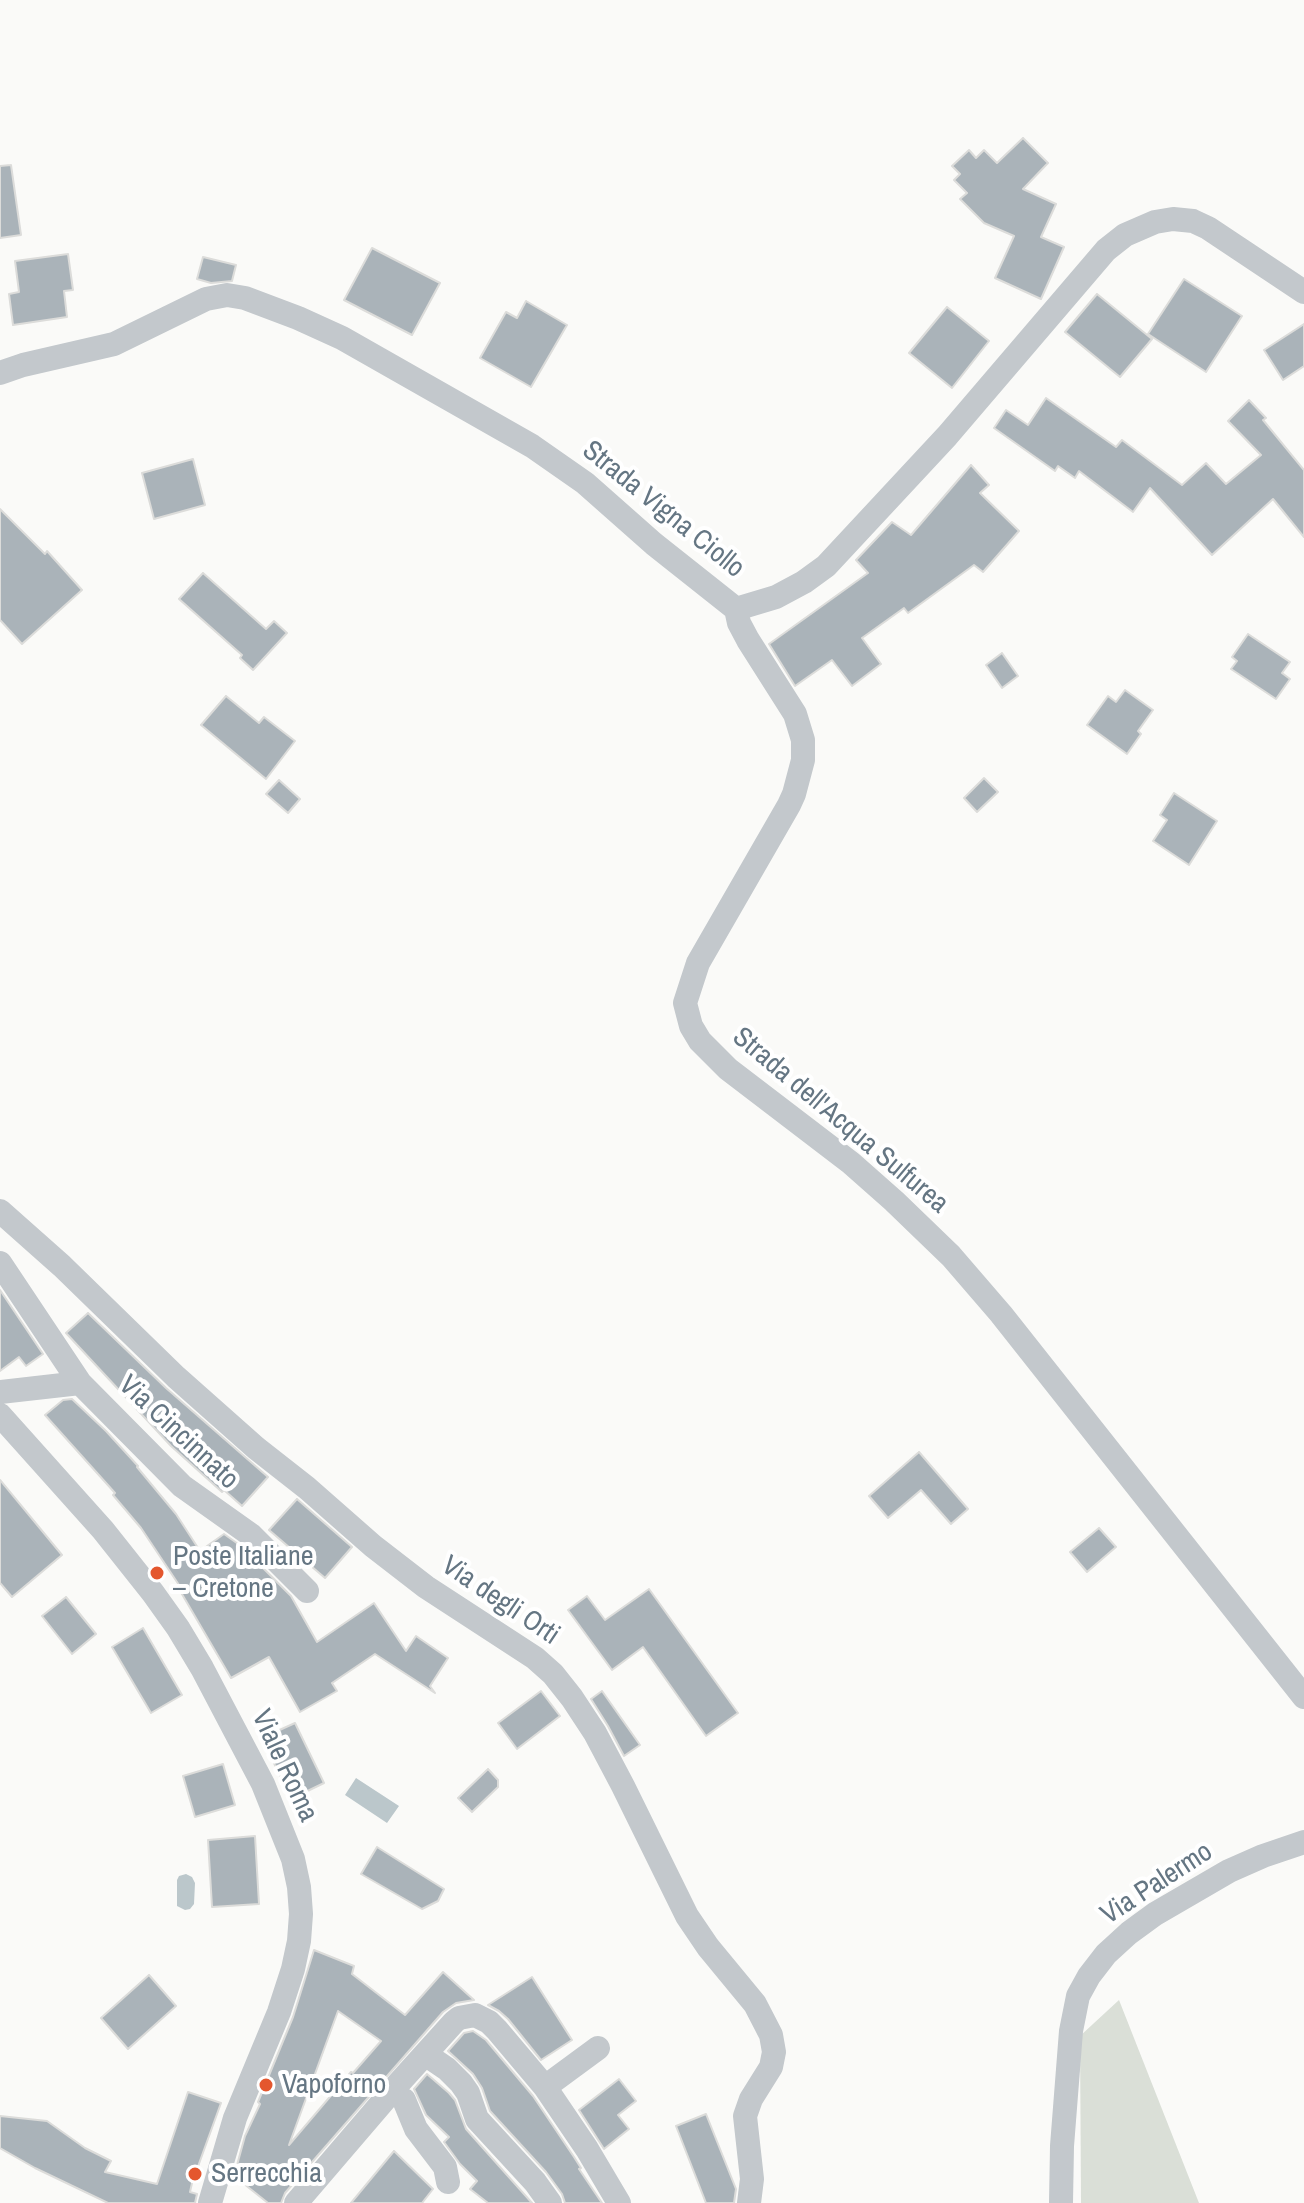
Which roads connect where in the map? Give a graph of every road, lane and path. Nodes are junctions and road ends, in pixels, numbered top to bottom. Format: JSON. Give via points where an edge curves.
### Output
{"nodes":[{"id":1,"x":1304,"y":292,"type":"edge"},
{"id":2,"x":0,"y":373,"type":"edge"},
{"id":3,"x":736,"y":609,"type":"junction"},
{"id":4,"x":0,"y":1211,"type":"edge"},
{"id":5,"x":0,"y":1263,"type":"edge"},
{"id":6,"x":80,"y":1383,"type":"junction"},
{"id":7,"x":0,"y":1392,"type":"edge"},
{"id":8,"x":0,"y":1415,"type":"edge"},
{"id":9,"x":307,"y":1591,"type":"dead end"},
{"id":10,"x":1304,"y":1697,"type":"edge"},
{"id":11,"x":1304,"y":1842,"type":"edge"},
{"id":12,"x":598,"y":2048,"type":"dead end"},
{"id":13,"x":425,"y":2054,"type":"junction"},
{"id":14,"x":545,"y":2087,"type":"junction"},
{"id":15,"x":404,"y":2100,"type":"dead end"},
{"id":16,"x":448,"y":2182,"type":"dead end"},
{"id":17,"x":210,"y":2203,"type":"edge"},
{"id":18,"x":296,"y":2203,"type":"edge"},
{"id":19,"x":550,"y":2203,"type":"edge"},
{"id":20,"x":619,"y":2203,"type":"edge"},
{"id":21,"x":749,"y":2203,"type":"edge"},
{"id":22,"x":1061,"y":2203,"type":"edge"}],
"edges":[{"from":1,"to":3,"type":"street","name":"Strada Vigna Ciollo","via":[[1193,221],[1155,222],[1125,235],[1106,250],[947,436],[826,566],[776,597]]},
{"from":2,"to":3,"type":"street","name":"Strada Vigna Ciollo","via":[[114,344],[206,299],[245,298],[329,332],[532,446],[585,483]]},
{"from":3,"to":10,"type":"street","name":"Strada dell'Acqua Sulfurea","via":[[748,640],[795,714],[803,760],[789,805],[693,974],[685,1003],[691,1026],[728,1069],[851,1163],[951,1256]]},
{"from":4,"to":21,"type":"street","name":"Via degli Orti","via":[[256,1448],[404,1571],[535,1658],[572,1698],[623,1786],[687,1916],[755,2004],[771,2035],[771,2067],[745,2116],[752,2179]]},
{"from":5,"to":6,"type":"street","name":"Via Cincinnato"},
{"from":6,"to":7,"type":"street","name":"Via Cincinnato"},
{"from":6,"to":9,"type":"street","name":"Via Cincinnato","via":[[182,1486],[251,1535]]},
{"from":8,"to":17,"type":"street","name":"Viale Roma","via":[[116,1545],[178,1628],[263,1784],[293,1859],[301,1914],[293,1969],[235,2118]]},
{"from":11,"to":22,"type":"street","name":"Via Palermo","via":[[1229,1871],[1155,1914],[1106,1954],[1089,1976],[1078,1996],[1071,2031]]},
{"from":12,"to":14,"type":"street"},
{"from":13,"to":14,"type":"street","via":[[459,2018],[475,2015],[497,2030]]},
{"from":13,"to":18,"type":"street"},
{"from":13,"to":19,"type":"street","via":[[461,2083],[481,2124]]},
{"from":14,"to":20,"type":"street"},
{"from":15,"to":16,"type":"street","via":[[416,2129],[445,2167]]}]}
